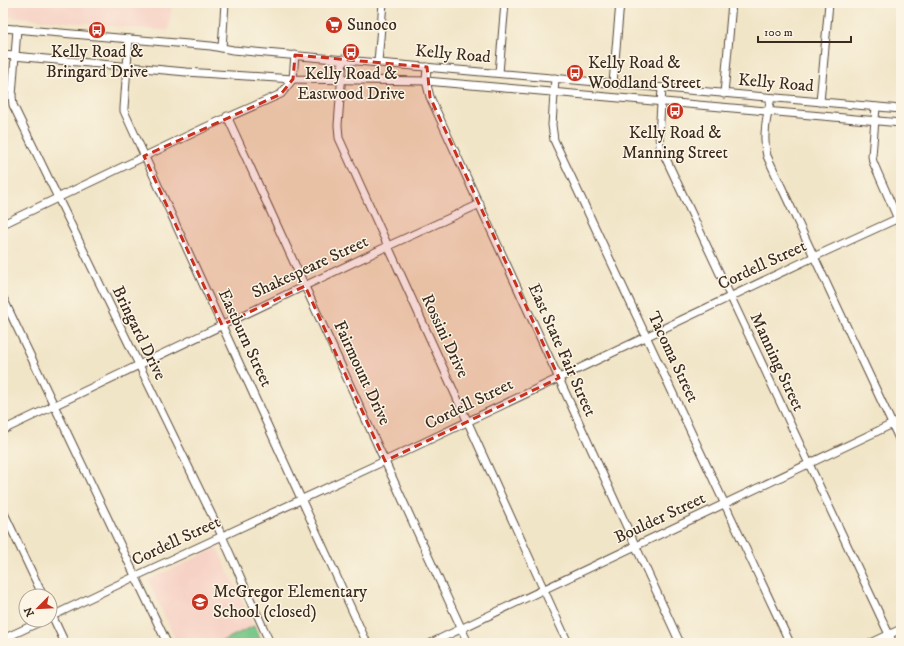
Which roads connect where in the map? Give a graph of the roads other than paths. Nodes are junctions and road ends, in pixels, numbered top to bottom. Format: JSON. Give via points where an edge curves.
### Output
{"nodes":[{"id":1,"x":225,"y":3,"type":"edge"},
{"id":2,"x":383,"y":3,"type":"edge"},
{"id":3,"x":505,"y":3,"type":"edge"},
{"id":4,"x":620,"y":3,"type":"edge"},
{"id":5,"x":732,"y":3,"type":"edge"},
{"id":6,"x":829,"y":3,"type":"edge"},
{"id":7,"x":3,"y":28,"type":"edge"},
{"id":8,"x":18,"y":29,"type":"junction"},
{"id":9,"x":129,"y":39,"type":"junction"},
{"id":10,"x":222,"y":48,"type":"junction"},
{"id":11,"x":3,"y":55,"type":"edge"},
{"id":12,"x":295,"y":55,"type":"junction"},
{"id":13,"x":15,"y":56,"type":"junction"},
{"id":14,"x":343,"y":59,"type":"junction"},
{"id":15,"x":378,"y":62,"type":"junction"},
{"id":16,"x":127,"y":66,"type":"junction"},
{"id":17,"x":427,"y":67,"type":"junction"},
{"id":18,"x":499,"y":73,"type":"junction"},
{"id":19,"x":555,"y":78,"type":"junction"},
{"id":20,"x":293,"y":79,"type":"junction"},
{"id":21,"x":341,"y":80,"type":"junction"},
{"id":22,"x":426,"y":81,"type":"junction"},
{"id":23,"x":613,"y":83,"type":"junction"},
{"id":24,"x":662,"y":88,"type":"junction"},
{"id":25,"x":554,"y":92,"type":"junction"},
{"id":26,"x":724,"y":94,"type":"junction"},
{"id":27,"x":772,"y":98,"type":"junction"},
{"id":28,"x":661,"y":102,"type":"junction"},
{"id":29,"x":820,"y":102,"type":"junction"},
{"id":30,"x":876,"y":107,"type":"junction"},
{"id":31,"x":901,"y":109,"type":"edge"},
{"id":32,"x":768,"y":111,"type":"junction"},
{"id":33,"x":227,"y":116,"type":"junction"},
{"id":34,"x":874,"y":121,"type":"junction"},
{"id":35,"x":901,"y":123,"type":"edge"},
{"id":36,"x":144,"y":156,"type":"junction"},
{"id":37,"x":57,"y":198,"type":"junction"},
{"id":38,"x":480,"y":204,"type":"junction"},
{"id":39,"x":900,"y":221,"type":"edge"},
{"id":40,"x":3,"y":224,"type":"edge"},
{"id":41,"x":388,"y":246,"type":"junction"},
{"id":42,"x":814,"y":257,"type":"junction"},
{"id":43,"x":306,"y":286,"type":"junction"},
{"id":44,"x":730,"y":297,"type":"junction"},
{"id":45,"x":3,"y":298,"type":"edge"},
{"id":46,"x":222,"y":325,"type":"junction"},
{"id":47,"x":646,"y":336,"type":"junction"},
{"id":48,"x":138,"y":365,"type":"junction"},
{"id":49,"x":559,"y":378,"type":"junction"},
{"id":50,"x":54,"y":405,"type":"junction"},
{"id":51,"x":901,"y":420,"type":"edge"},
{"id":52,"x":468,"y":422,"type":"junction"},
{"id":53,"x":892,"y":424,"type":"junction"},
{"id":54,"x":3,"y":430,"type":"edge"},
{"id":55,"x":901,"y":443,"type":"edge"},
{"id":56,"x":385,"y":461,"type":"junction"},
{"id":57,"x":808,"y":464,"type":"junction"},
{"id":58,"x":302,"y":499,"type":"junction"},
{"id":59,"x":725,"y":504,"type":"junction"},
{"id":60,"x":3,"y":511,"type":"edge"},
{"id":61,"x":222,"y":536,"type":"junction"},
{"id":62,"x":636,"y":546,"type":"junction"},
{"id":63,"x":136,"y":576,"type":"junction"},
{"id":64,"x":39,"y":588,"type":"edge"},
{"id":65,"x":544,"y":590,"type":"junction"},
{"id":66,"x":58,"y":612,"type":"edge"},
{"id":67,"x":27,"y":628,"type":"edge"},
{"id":68,"x":58,"y":628,"type":"edge"},
{"id":69,"x":461,"y":629,"type":"junction"},
{"id":70,"x":901,"y":629,"type":"edge"},
{"id":71,"x":889,"y":635,"type":"junction"},
{"id":72,"x":3,"y":639,"type":"edge"},
{"id":73,"x":65,"y":643,"type":"edge"},
{"id":74,"x":167,"y":643,"type":"edge"},
{"id":75,"x":270,"y":643,"type":"edge"},
{"id":76,"x":367,"y":643,"type":"edge"},
{"id":77,"x":431,"y":643,"type":"edge"},
{"id":78,"x":468,"y":643,"type":"edge"},
{"id":79,"x":568,"y":643,"type":"edge"},
{"id":80,"x":680,"y":643,"type":"edge"},
{"id":81,"x":790,"y":643,"type":"edge"},
{"id":82,"x":871,"y":643,"type":"edge"},
{"id":83,"x":893,"y":643,"type":"edge"}],
"edges":[{"from":1,"to":10,"type":"street"},
{"from":2,"to":15,"type":"street"},
{"from":3,"to":18,"type":"street"},
{"from":4,"to":23,"type":"street"},
{"from":5,"to":26,"type":"street"},
{"from":6,"to":29,"type":"street"},
{"from":7,"to":8,"type":"street","name":"Kelly Road"},
{"from":8,"to":9,"type":"street","name":"Kelly Road"},
{"from":8,"to":13,"type":"street","name":"Bringard Drive"},
{"from":9,"to":10,"type":"street","name":"Kelly Road"},
{"from":9,"to":16,"type":"street","name":"Eastburn Street"},
{"from":10,"to":12,"type":"street","name":"Kelly Road"},
{"from":11,"to":13,"type":"street","name":"Kelly Road"},
{"from":12,"to":14,"type":"street","name":"Kelly Road"},
{"from":12,"to":20,"type":"street"},
{"from":13,"to":16,"type":"street","name":"Kelly Road"},
{"from":13,"to":37,"type":"street","name":"Bringard Drive","via":[[13,105]]},
{"from":14,"to":15,"type":"street","name":"Kelly Road"},
{"from":14,"to":21,"type":"street","name":"Rossini Drive"},
{"from":15,"to":17,"type":"street","name":"Kelly Road"},
{"from":16,"to":20,"type":"street","name":"Kelly Road"},
{"from":16,"to":36,"type":"street","name":"Eastburn Street","via":[[124,108]]},
{"from":17,"to":18,"type":"street","name":"Kelly Road"},
{"from":17,"to":22,"type":"street","name":"East State Fair Street"},
{"from":18,"to":19,"type":"street","name":"Kelly Road"},
{"from":19,"to":23,"type":"street","name":"Kelly Road"},
{"from":19,"to":25,"type":"street","name":"Tacoma Street"},
{"from":20,"to":21,"type":"street","name":"Kelly Road"},
{"from":20,"to":33,"type":"street","via":[[281,94]]},
{"from":21,"to":22,"type":"street","name":"Kelly Road"},
{"from":21,"to":41,"type":"street","name":"Rossini Drive","via":[[339,138]]},
{"from":22,"to":25,"type":"street","name":"Kelly Road"},
{"from":22,"to":38,"type":"street","name":"East State Fair Street","via":[[430,97]]},
{"from":23,"to":24,"type":"street","name":"Kelly Road"},
{"from":24,"to":26,"type":"street","name":"Kelly Road"},
{"from":24,"to":28,"type":"street","name":"Manning Street"},
{"from":25,"to":28,"type":"street","name":"Kelly Road"},
{"from":25,"to":47,"type":"street","name":"Tacoma Street","via":[[553,136]]},
{"from":26,"to":27,"type":"street","name":"Kelly Road"},
{"from":27,"to":29,"type":"street","name":"Kelly Road"},
{"from":27,"to":32,"type":"street"},
{"from":28,"to":32,"type":"street","name":"Kelly Road"},
{"from":28,"to":44,"type":"street","name":"Manning Street","via":[[660,146]]},
{"from":29,"to":30,"type":"street","name":"Kelly Road"},
{"from":30,"to":31,"type":"street","name":"Kelly Road"},
{"from":30,"to":34,"type":"street"},
{"from":32,"to":34,"type":"street","name":"Kelly Road"},
{"from":32,"to":42,"type":"street","via":[[764,145],[767,156]]},
{"from":33,"to":36,"type":"street"},
{"from":33,"to":43,"type":"street","name":"Fairmount Drive"},
{"from":34,"to":35,"type":"street","name":"Kelly Road"},
{"from":34,"to":39,"type":"street","via":[[873,162]]},
{"from":36,"to":37,"type":"street"},
{"from":36,"to":46,"type":"street","name":"Eastburn Street"},
{"from":37,"to":40,"type":"street"},
{"from":37,"to":48,"type":"street","name":"Bringard Drive"},
{"from":38,"to":41,"type":"street","name":"Shakespeare Street"},
{"from":38,"to":49,"type":"street","name":"East State Fair Street"},
{"from":39,"to":42,"type":"street","name":"Cordell Street"},
{"from":41,"to":43,"type":"street","name":"Shakespeare Street"},
{"from":41,"to":52,"type":"street","name":"Rossini Drive"},
{"from":42,"to":44,"type":"street","name":"Cordell Street"},
{"from":42,"to":53,"type":"street"},
{"from":43,"to":46,"type":"street","name":"Shakespeare Street"},
{"from":43,"to":56,"type":"street","name":"Fairmount Drive"},
{"from":44,"to":47,"type":"street","name":"Cordell Street"},
{"from":44,"to":57,"type":"street","name":"Manning Street"},
{"from":45,"to":50,"type":"street"},
{"from":46,"to":48,"type":"street","name":"Shakespeare Street"},
{"from":46,"to":58,"type":"street","name":"Eastburn Street"},
{"from":47,"to":49,"type":"street","name":"Cordell Street"},
{"from":47,"to":59,"type":"street","name":"Tacoma Street"},
{"from":48,"to":50,"type":"street","name":"Shakespeare Street"},
{"from":48,"to":61,"type":"street","name":"Bringard Drive"},
{"from":49,"to":52,"type":"street","name":"Cordell Street"},
{"from":49,"to":62,"type":"street","name":"East State Fair Street"},
{"from":50,"to":54,"type":"street","name":"Shakespeare Street"},
{"from":50,"to":63,"type":"street"},
{"from":51,"to":53,"type":"street","name":"Boulder Street"},
{"from":52,"to":56,"type":"street","name":"Cordell Street"},
{"from":52,"to":65,"type":"street","name":"Rossini Drive"},
{"from":53,"to":55,"type":"street"},
{"from":53,"to":57,"type":"street","name":"Boulder Street"},
{"from":56,"to":58,"type":"street","name":"Cordell Street"},
{"from":56,"to":69,"type":"street","name":"Fairmount Drive"},
{"from":57,"to":59,"type":"street","name":"Boulder Street"},
{"from":57,"to":71,"type":"street","name":"Manning Street"},
{"from":58,"to":61,"type":"street","name":"Cordell Street"},
{"from":58,"to":76,"type":"street","name":"Eastburn Street"},
{"from":59,"to":62,"type":"street","name":"Boulder Street"},
{"from":59,"to":81,"type":"street","name":"Tacoma Street"},
{"from":60,"to":64,"type":"street"},
{"from":61,"to":63,"type":"street","name":"Cordell Street"},
{"from":61,"to":75,"type":"street","name":"Bringard Drive"},
{"from":62,"to":65,"type":"street","name":"Boulder Street"},
{"from":62,"to":80,"type":"street","name":"East State Fair Street"},
{"from":63,"to":66,"type":"street","name":"Cordell Street"},
{"from":63,"to":74,"type":"street"},
{"from":65,"to":69,"type":"street","name":"Boulder Street"},
{"from":65,"to":79,"type":"street","name":"Rossini Drive"},
{"from":67,"to":72,"type":"street"},
{"from":68,"to":73,"type":"street"},
{"from":69,"to":77,"type":"street","name":"Boulder Street"},
{"from":69,"to":78,"type":"street","name":"Fairmount Drive"},
{"from":70,"to":71,"type":"street"},
{"from":71,"to":82,"type":"street"},
{"from":71,"to":83,"type":"street","name":"Manning Street"}]}
